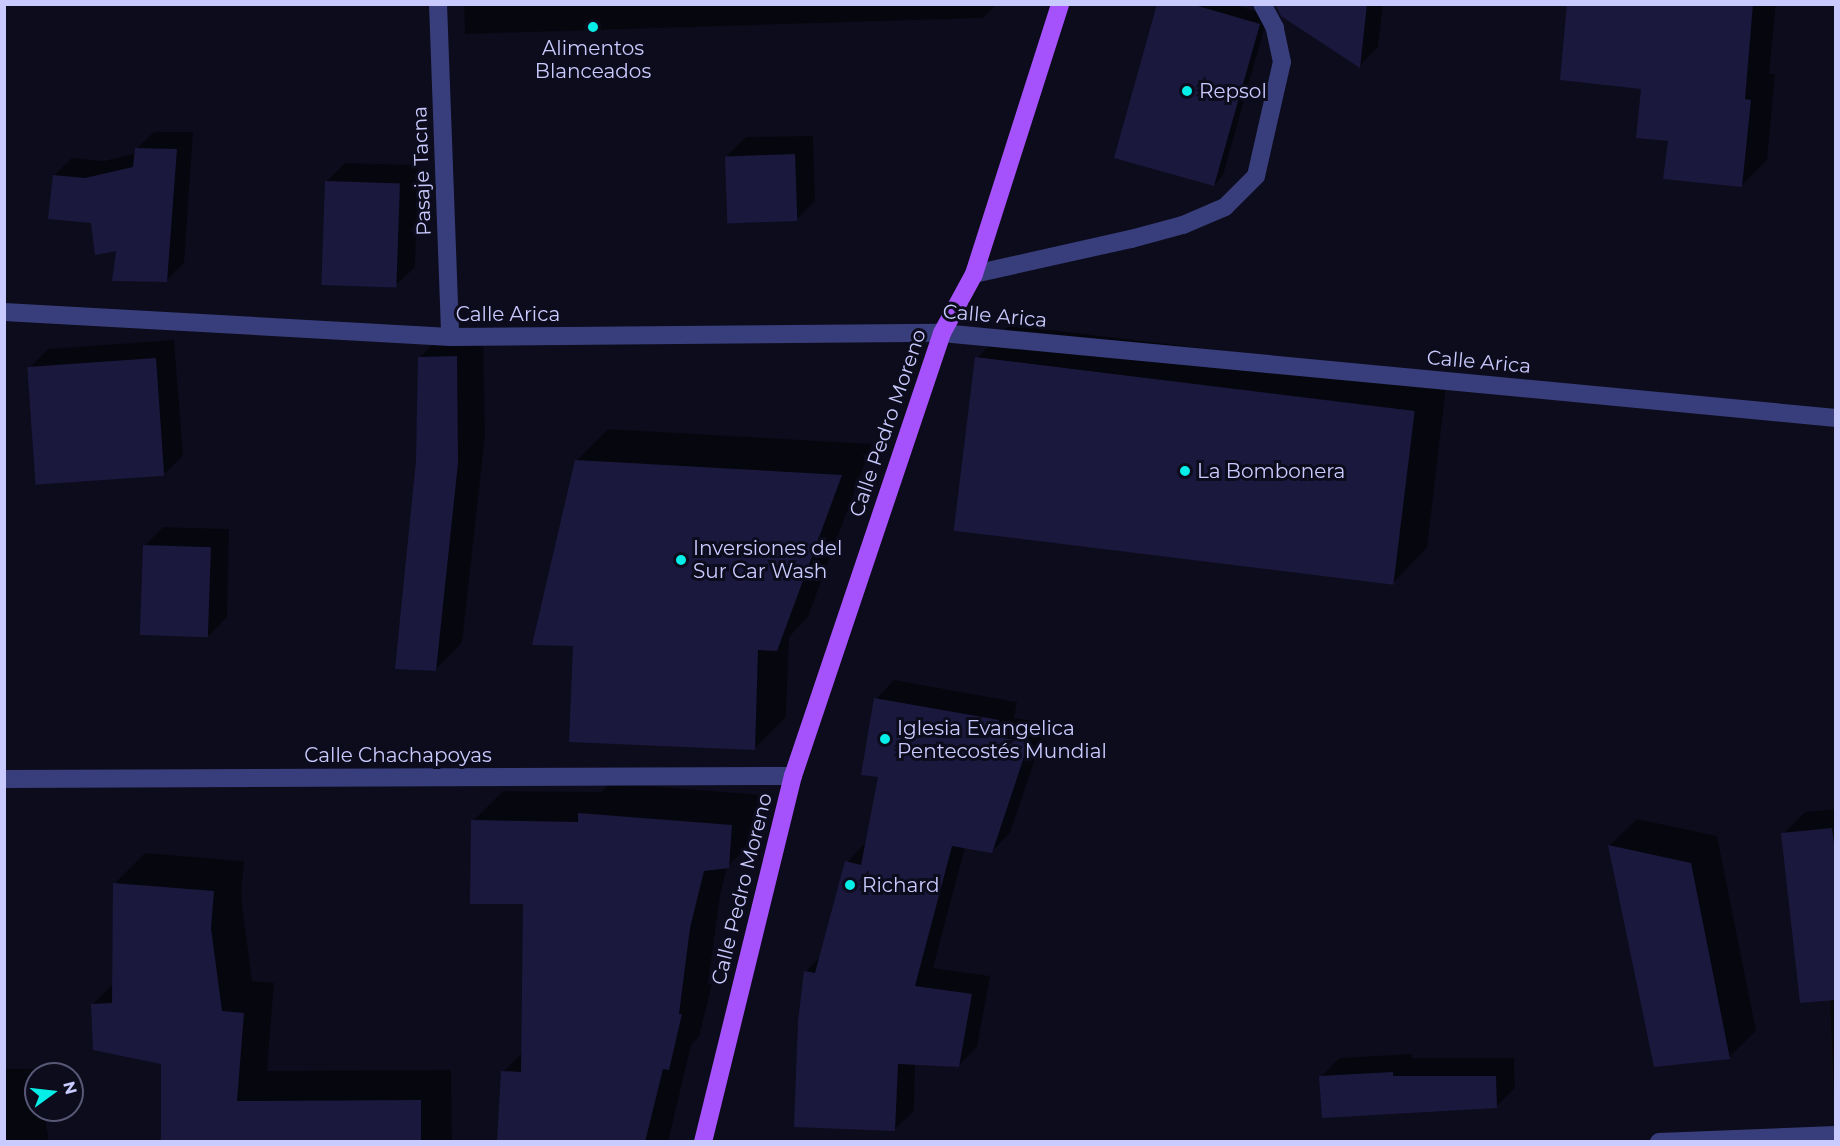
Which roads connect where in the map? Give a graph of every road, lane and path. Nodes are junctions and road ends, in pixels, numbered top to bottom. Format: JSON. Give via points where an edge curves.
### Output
{"nodes":[{"id":1,"x":438,"y":4,"type":"edge"},
{"id":2,"x":1060,"y":4,"type":"edge"},
{"id":3,"x":1262,"y":4,"type":"edge"},
{"id":4,"x":974,"y":274,"type":"junction"},
{"id":5,"x":4,"y":312,"type":"edge"},
{"id":6,"x":942,"y":333,"type":"junction"},
{"id":7,"x":450,"y":337,"type":"junction"},
{"id":8,"x":1836,"y":418,"type":"edge"},
{"id":9,"x":793,"y":776,"type":"junction"},
{"id":10,"x":4,"y":779,"type":"edge"},
{"id":11,"x":1836,"y":1135,"type":"edge"},
{"id":12,"x":703,"y":1142,"type":"edge"},
{"id":13,"x":1659,"y":1142,"type":"edge"}],
"edges":[{"from":1,"to":7,"type":"street","name":"Pasaje Tacna"},
{"from":2,"to":4,"type":"main road","name":"Calle Pedro Moreno"},
{"from":3,"to":4,"type":"street","via":[[1275,28],[1282,62],[1257,176],[1226,207],[1183,225],[1131,239]]},
{"from":4,"to":6,"type":"main road","name":"Calle Pedro Moreno"},
{"from":5,"to":7,"type":"street","name":"Calle Arica"},
{"from":6,"to":7,"type":"street","name":"Calle Arica"},
{"from":6,"to":8,"type":"street","name":"Calle Arica"},
{"from":6,"to":9,"type":"main road","name":"Calle Pedro Moreno"},
{"from":9,"to":10,"type":"street","name":"Calle Chachapoyas"},
{"from":9,"to":12,"type":"main road","name":"Calle Pedro Moreno"},
{"from":11,"to":13,"type":"street"}]}
